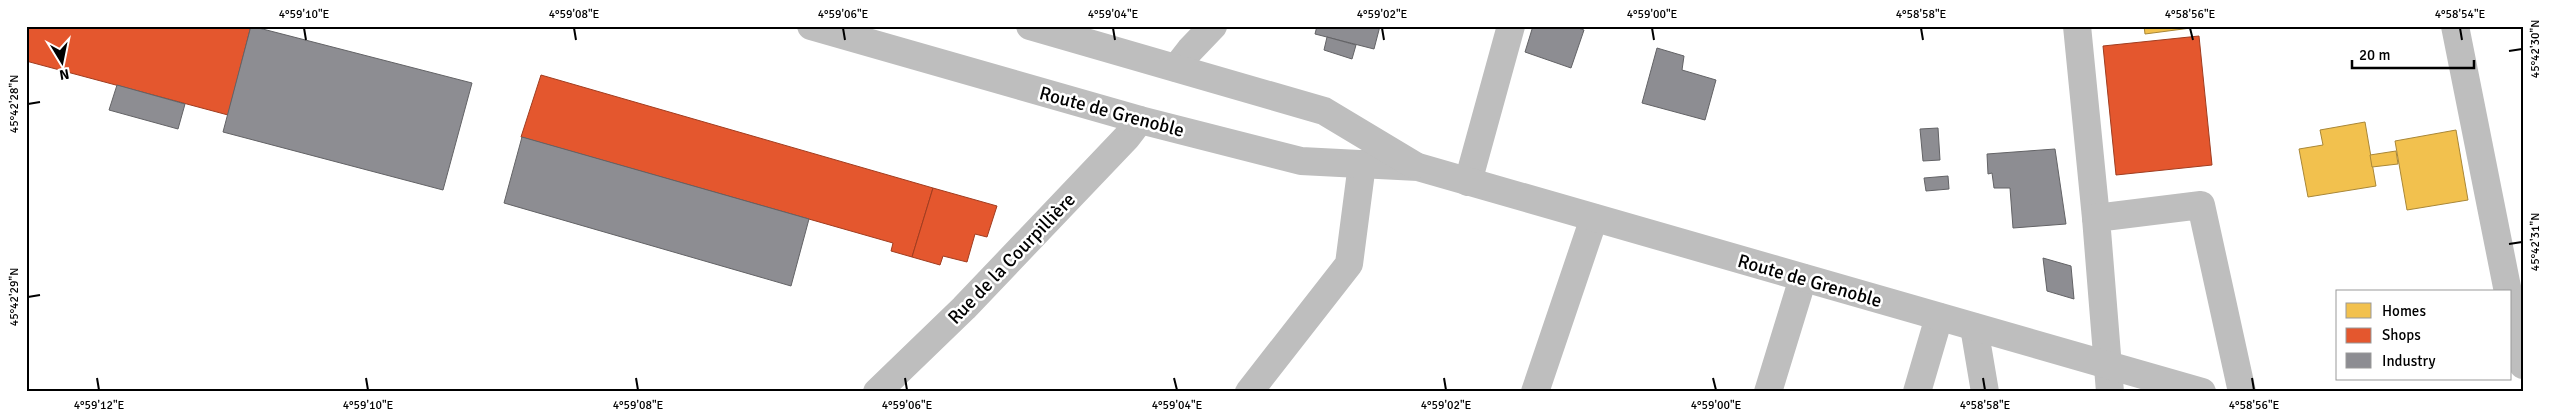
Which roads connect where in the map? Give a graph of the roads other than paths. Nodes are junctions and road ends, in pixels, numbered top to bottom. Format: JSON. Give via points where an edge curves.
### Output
{"nodes":[{"id":1,"x":811,"y":26,"type":"edge"},
{"id":2,"x":1030,"y":26,"type":"edge"},
{"id":3,"x":1213,"y":26,"type":"edge"},
{"id":4,"x":1511,"y":26,"type":"edge"},
{"id":5,"x":2077,"y":26,"type":"edge"},
{"id":6,"x":2455,"y":26,"type":"edge"},
{"id":7,"x":1176,"y":68,"type":"junction"},
{"id":8,"x":1140,"y":120,"type":"junction"},
{"id":9,"x":1362,"y":164,"type":"junction"},
{"id":10,"x":1418,"y":168,"type":"junction"},
{"id":11,"x":1468,"y":182,"type":"junction"},
{"id":12,"x":1594,"y":218,"type":"junction"},
{"id":13,"x":2096,"y":218,"type":"junction"},
{"id":14,"x":1803,"y":278,"type":"junction"},
{"id":15,"x":2508,"y":290,"type":"edge"},
{"id":16,"x":2512,"y":312,"type":"edge"},
{"id":17,"x":1939,"y":317,"type":"junction"},
{"id":18,"x":1974,"y":327,"type":"junction"},
{"id":19,"x":2106,"y":364,"type":"junction"},
{"id":20,"x":2523,"y":365,"type":"edge"},
{"id":21,"x":877,"y":392,"type":"edge"},
{"id":22,"x":1249,"y":392,"type":"edge"},
{"id":23,"x":1535,"y":392,"type":"edge"},
{"id":24,"x":1768,"y":392,"type":"edge"},
{"id":25,"x":1917,"y":392,"type":"edge"},
{"id":26,"x":1985,"y":392,"type":"edge"},
{"id":27,"x":2110,"y":392,"type":"edge"},
{"id":28,"x":2202,"y":392,"type":"edge"},
{"id":29,"x":2242,"y":392,"type":"edge"}],
"edges":[{"from":1,"to":8,"type":"main road","name":"Route de Grenoble"},
{"from":2,"to":7,"type":"main road","name":"Route de Grenoble"},
{"from":3,"to":7,"type":"main road"},
{"from":4,"to":11,"type":"main road"},
{"from":5,"to":13,"type":"main road"},
{"from":6,"to":15,"type":"main road"},
{"from":7,"to":10,"type":"main road","name":"Route de Grenoble","via":[[1324,111]]},
{"from":8,"to":9,"type":"main road","name":"Route de Grenoble","via":[[1301,161]]},
{"from":8,"to":21,"type":"main road","name":"Rue de la Courpillière","via":[[964,308]]},
{"from":9,"to":10,"type":"main road","name":"Route de Grenoble"},
{"from":9,"to":22,"type":"main road","via":[[1349,264]]},
{"from":10,"to":11,"type":"main road","name":"Route de Grenoble"},
{"from":11,"to":12,"type":"main road","name":"Route de Grenoble"},
{"from":12,"to":14,"type":"main road","name":"Route de Grenoble"},
{"from":12,"to":23,"type":"main road"},
{"from":13,"to":19,"type":"main road"},
{"from":13,"to":29,"type":"main road","via":[[2201,204]]},
{"from":14,"to":17,"type":"main road","name":"Route de Grenoble"},
{"from":14,"to":24,"type":"main road"},
{"from":16,"to":20,"type":"main road"},
{"from":17,"to":18,"type":"main road","name":"Route de Grenoble"},
{"from":17,"to":25,"type":"main road"},
{"from":18,"to":19,"type":"main road","name":"Route de Grenoble"},
{"from":18,"to":26,"type":"main road"},
{"from":19,"to":27,"type":"main road"},
{"from":19,"to":28,"type":"main road","name":"Route de Grenoble"}]}
